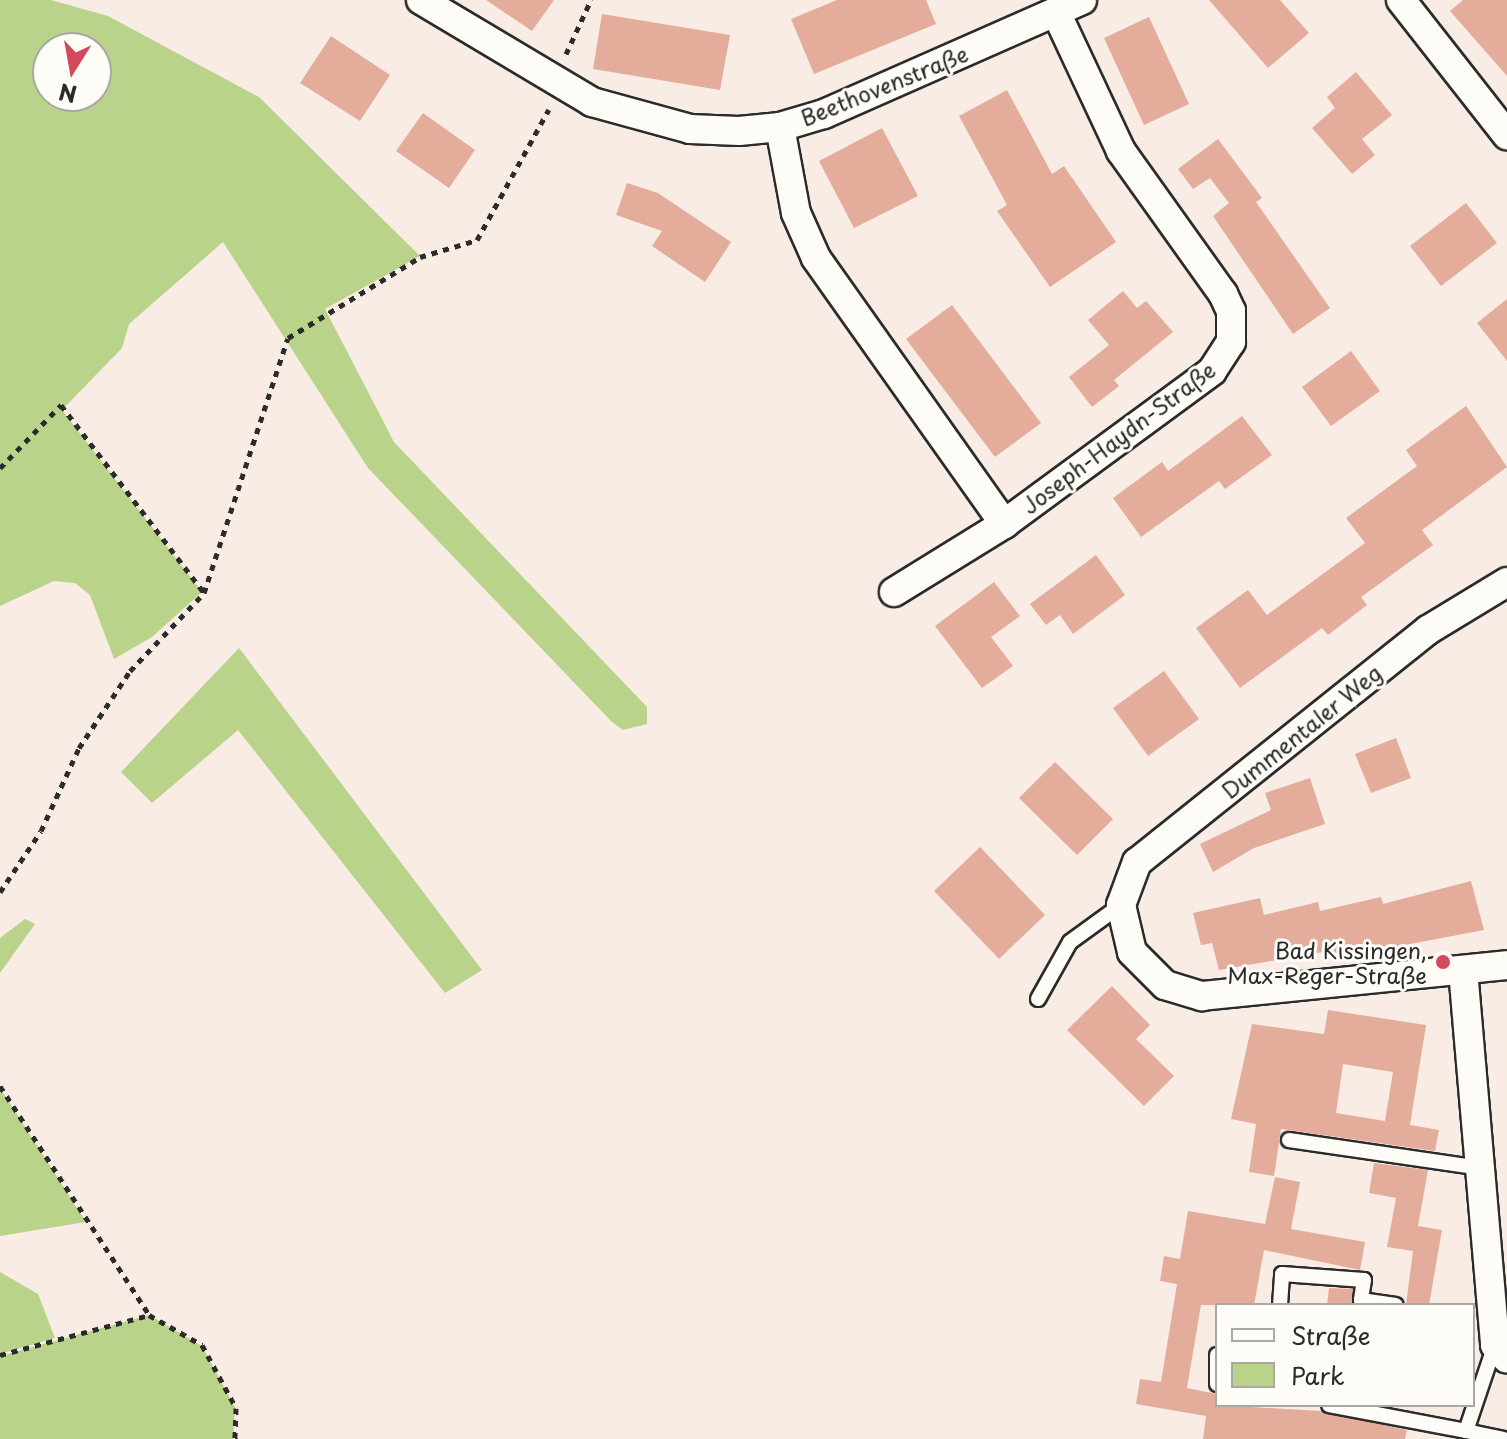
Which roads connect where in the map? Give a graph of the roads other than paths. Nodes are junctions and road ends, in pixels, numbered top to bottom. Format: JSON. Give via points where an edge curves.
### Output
{"nodes":[{"id":1,"x":421,"y":0,"type":"edge"},
{"id":2,"x":1082,"y":0,"type":"edge"},
{"id":3,"x":1401,"y":0,"type":"edge"},
{"id":4,"x":1056,"y":12,"type":"junction"},
{"id":5,"x":780,"y":127,"type":"junction"},
{"id":6,"x":1507,"y":135,"type":"edge"},
{"id":7,"x":1004,"y":524,"type":"junction"},
{"id":8,"x":1507,"y":582,"type":"edge"},
{"id":9,"x":894,"y":592,"type":"dead end"},
{"id":10,"x":1121,"y":905,"type":"junction"},
{"id":11,"x":1507,"y":965,"type":"edge"},
{"id":12,"x":1463,"y":970,"type":"junction"},
{"id":13,"x":1038,"y":999,"type":"dead end"},
{"id":14,"x":1289,"y":1140,"type":"dead end"},
{"id":15,"x":1480,"y":1168,"type":"junction"},
{"id":16,"x":1280,"y":1303,"type":"edge"},
{"id":17,"x":1382,"y":1303,"type":"edge"},
{"id":18,"x":1492,"y":1335,"type":"edge"},
{"id":19,"x":1475,"y":1398,"type":"edge"},
{"id":20,"x":1340,"y":1407,"type":"edge"},
{"id":21,"x":1472,"y":1407,"type":"edge"},
{"id":22,"x":1466,"y":1431,"type":"junction"},
{"id":23,"x":1503,"y":1439,"type":"edge"}],
"edges":[{"from":1,"to":5,"type":"street","name":"Beethovenstraße","via":[[557,84],[617,111],[690,129]]},
{"from":2,"to":4,"type":"street","name":"Beethovenstraße"},
{"from":3,"to":6,"type":"street"},
{"from":4,"to":5,"type":"street","name":"Beethovenstraße","via":[[824,114]]},
{"from":4,"to":7,"type":"street","name":"Joseph-Haydn-Straße","via":[[1121,151],[1223,294],[1231,311],[1231,342],[1212,371]]},
{"from":5,"to":7,"type":"street","name":"Joseph-Haydn-Straße","via":[[796,213],[816,258]]},
{"from":7,"to":9,"type":"street","name":"Joseph-Haydn-Straße"},
{"from":8,"to":10,"type":"street","name":"Dummentaler Weg","via":[[1428,630],[1137,862]]},
{"from":10,"to":12,"type":"street","via":[[1132,952],[1165,985],[1202,996]]},
{"from":10,"to":13,"type":"lane","via":[[1070,942]]},
{"from":11,"to":12,"type":"street"},
{"from":12,"to":15,"type":"street"},
{"from":14,"to":15,"type":"lane"},
{"from":15,"to":18,"type":"street"},
{"from":16,"to":17,"type":"lane","via":[[1282,1274],[1364,1280],[1361,1300]]},
{"from":18,"to":19,"type":"lane"},
{"from":20,"to":22,"type":"lane"},
{"from":21,"to":22,"type":"lane"},
{"from":22,"to":23,"type":"lane"}]}
